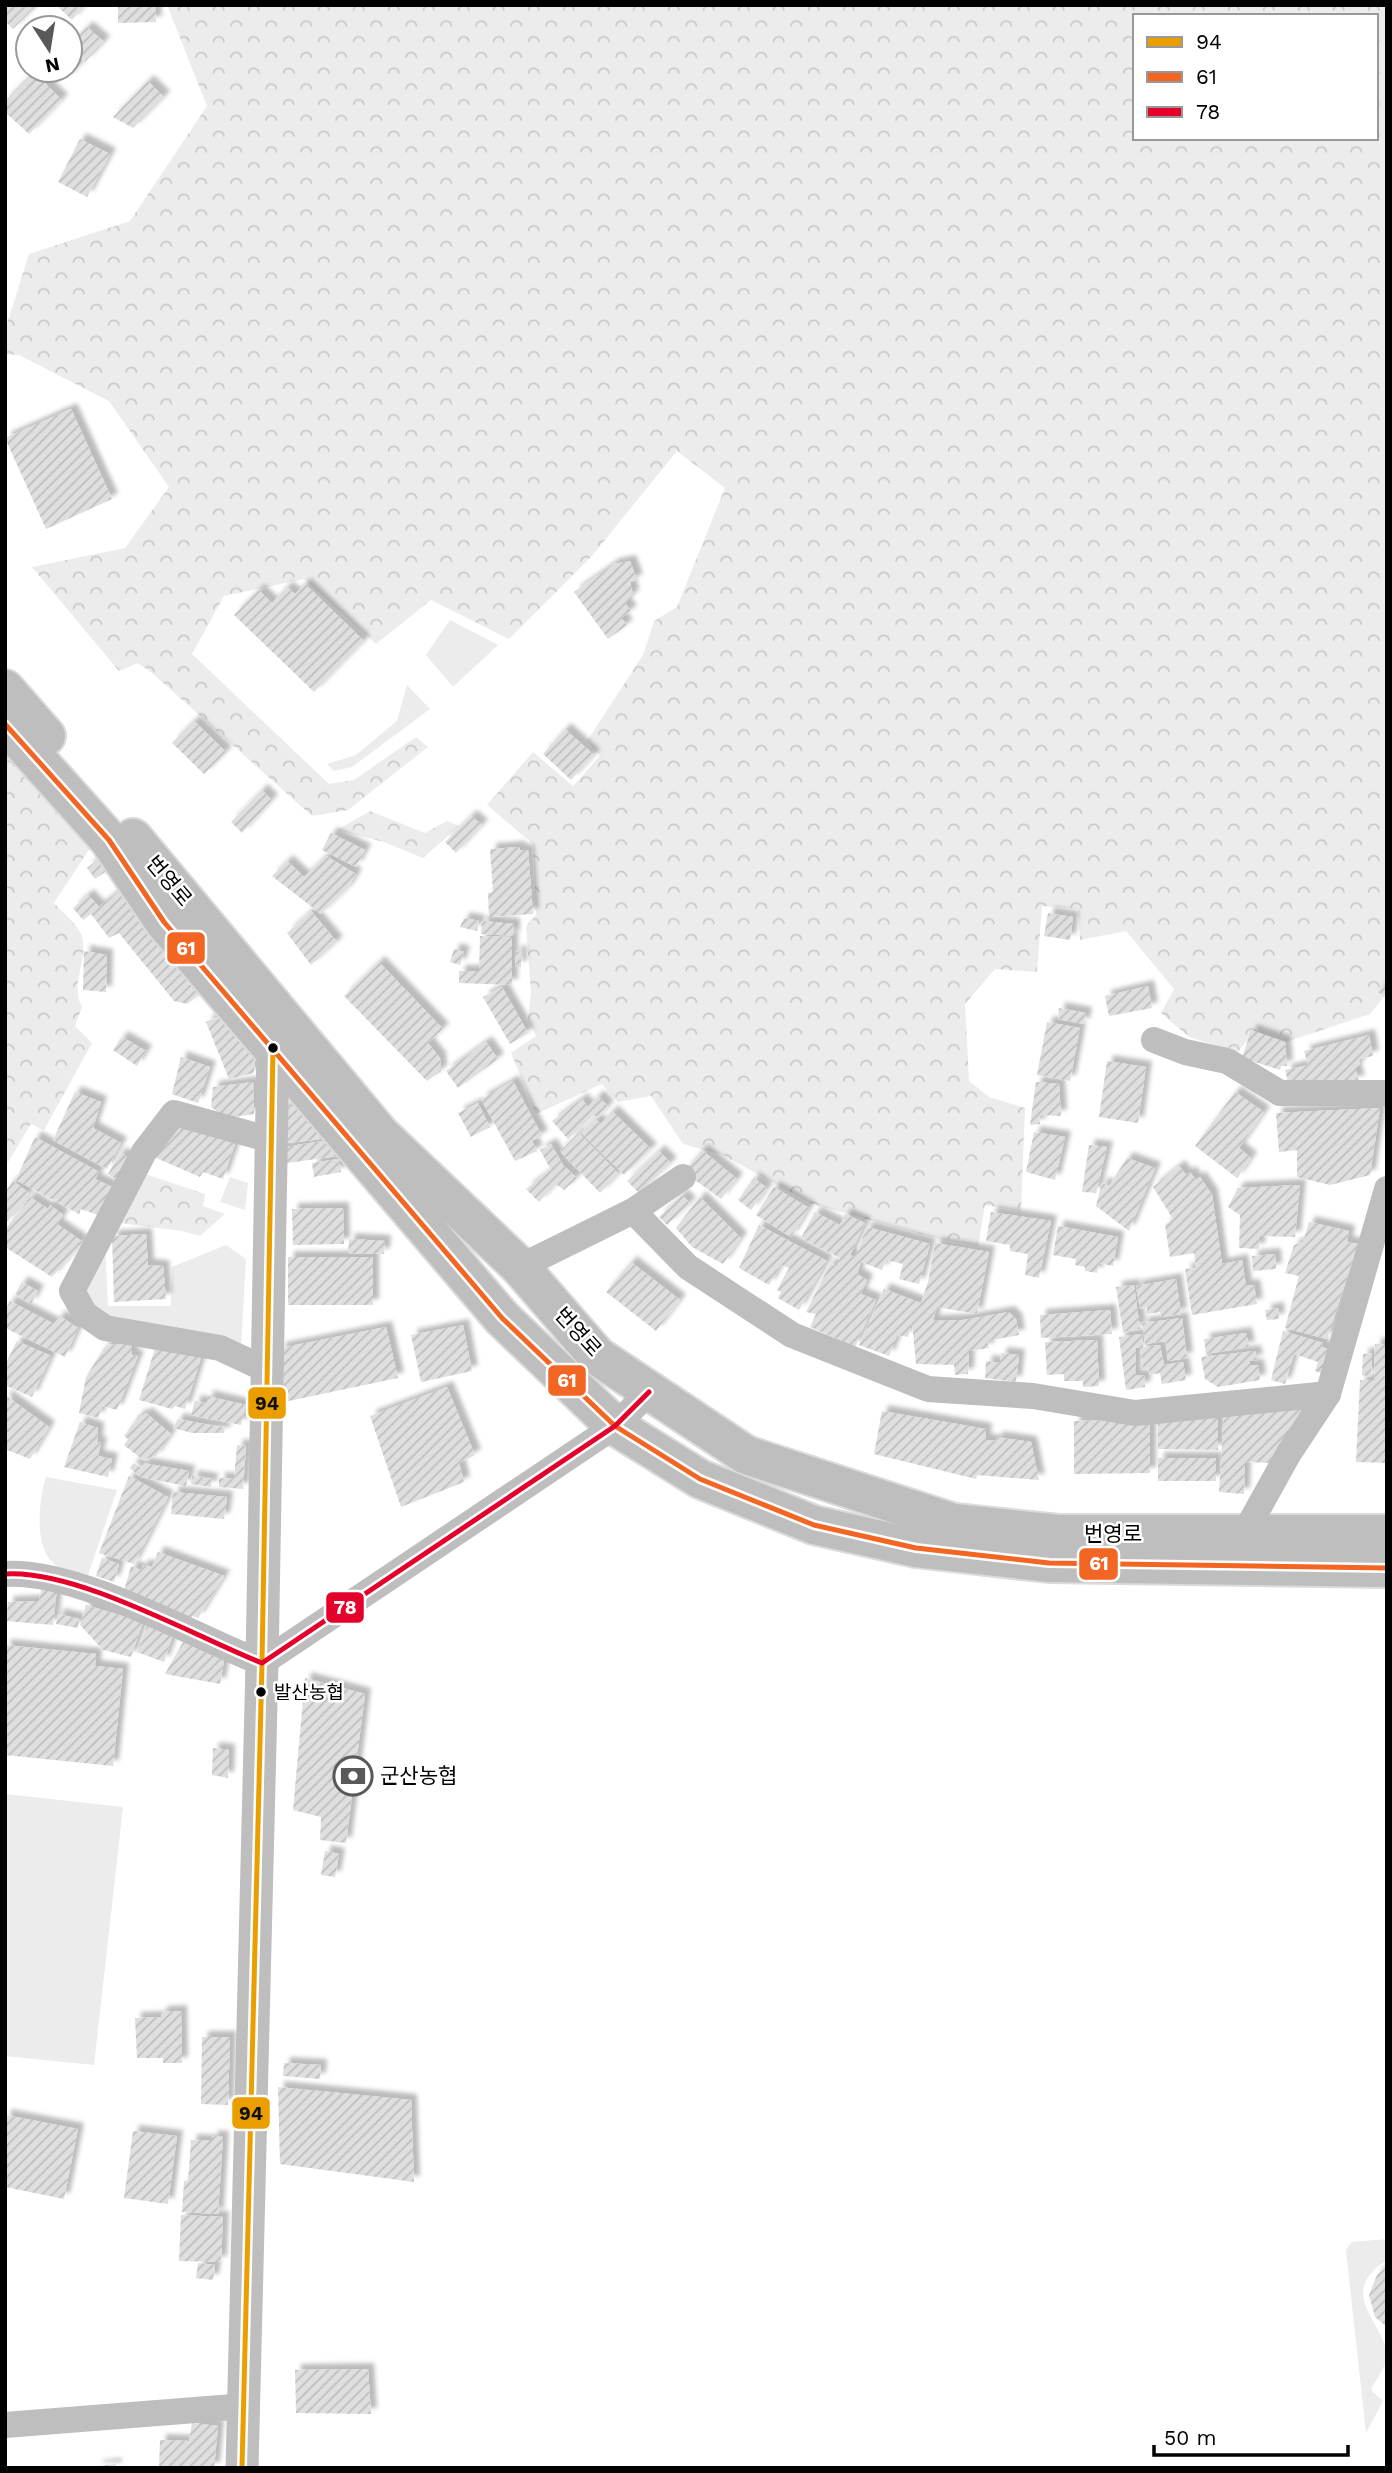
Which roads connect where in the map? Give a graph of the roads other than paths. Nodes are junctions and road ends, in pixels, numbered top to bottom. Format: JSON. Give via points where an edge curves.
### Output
{"nodes":[{"id":1,"x":5,"y":689,"type":"edge"},
{"id":2,"x":5,"y":724,"type":"edge"},
{"id":3,"x":1154,"y":1040,"type":"dead end"},
{"id":4,"x":272,"y":1048,"type":"junction"},
{"id":5,"x":1387,"y":1093,"type":"edge"},
{"id":6,"x":271,"y":1140,"type":"junction"},
{"id":7,"x":683,"y":1177,"type":"dead end"},
{"id":8,"x":1387,"y":1189,"type":"edge"},
{"id":9,"x":634,"y":1211,"type":"junction"},
{"id":10,"x":520,"y":1267,"type":"junction"},
{"id":11,"x":267,"y":1370,"type":"junction"},
{"id":12,"x":649,"y":1392,"type":"junction"},
{"id":13,"x":1328,"y":1394,"type":"junction"},
{"id":14,"x":615,"y":1426,"type":"junction"},
{"id":15,"x":1244,"y":1534,"type":"junction"},
{"id":16,"x":1387,"y":1534,"type":"edge"},
{"id":17,"x":1387,"y":1568,"type":"edge"},
{"id":18,"x":5,"y":1574,"type":"edge"},
{"id":19,"x":262,"y":1664,"type":"junction"},
{"id":20,"x":246,"y":2406,"type":"junction"},
{"id":21,"x":5,"y":2425,"type":"edge"},
{"id":22,"x":242,"y":2468,"type":"edge"}],
"edges":[{"from":1,"to":10,"type":"main road","name":"번영로","via":[[380,1134]]},
{"from":2,"to":4,"type":"main road","name":"번영로","via":[[109,841],[164,922]]},
{"from":3,"to":5,"type":"street","via":[[1227,1061],[1280,1093]]},
{"from":4,"to":6,"type":"street"},
{"from":4,"to":14,"type":"main road","name":"번영로","via":[[502,1318]]},
{"from":6,"to":11,"type":"street"},
{"from":6,"to":11,"type":"street","via":[[174,1113],[144,1152],[72,1291],[85,1314],[105,1328],[219,1348]]},
{"from":7,"to":9,"type":"street"},
{"from":8,"to":13,"type":"street"},
{"from":9,"to":10,"type":"street"},
{"from":9,"to":13,"type":"street","via":[[688,1268],[792,1335],[928,1389],[1033,1396],[1135,1413]]},
{"from":10,"to":12,"type":"main road","name":"번영로","via":[[597,1356]]},
{"from":11,"to":19,"type":"street"},
{"from":12,"to":14,"type":"street"},
{"from":12,"to":15,"type":"main road","name":"번영로","via":[[746,1455],[954,1523],[1044,1533]]},
{"from":13,"to":15,"type":"street"},
{"from":14,"to":17,"type":"main road","name":"번영로","via":[[700,1479],[814,1525],[916,1548],[1049,1563]]},
{"from":14,"to":19,"type":"street"},
{"from":15,"to":16,"type":"main road","name":"번영로"},
{"from":18,"to":19,"type":"street","via":[[46,1576],[90,1591]]},
{"from":19,"to":20,"type":"street"},
{"from":20,"to":21,"type":"street"},
{"from":20,"to":22,"type":"street"}]}
